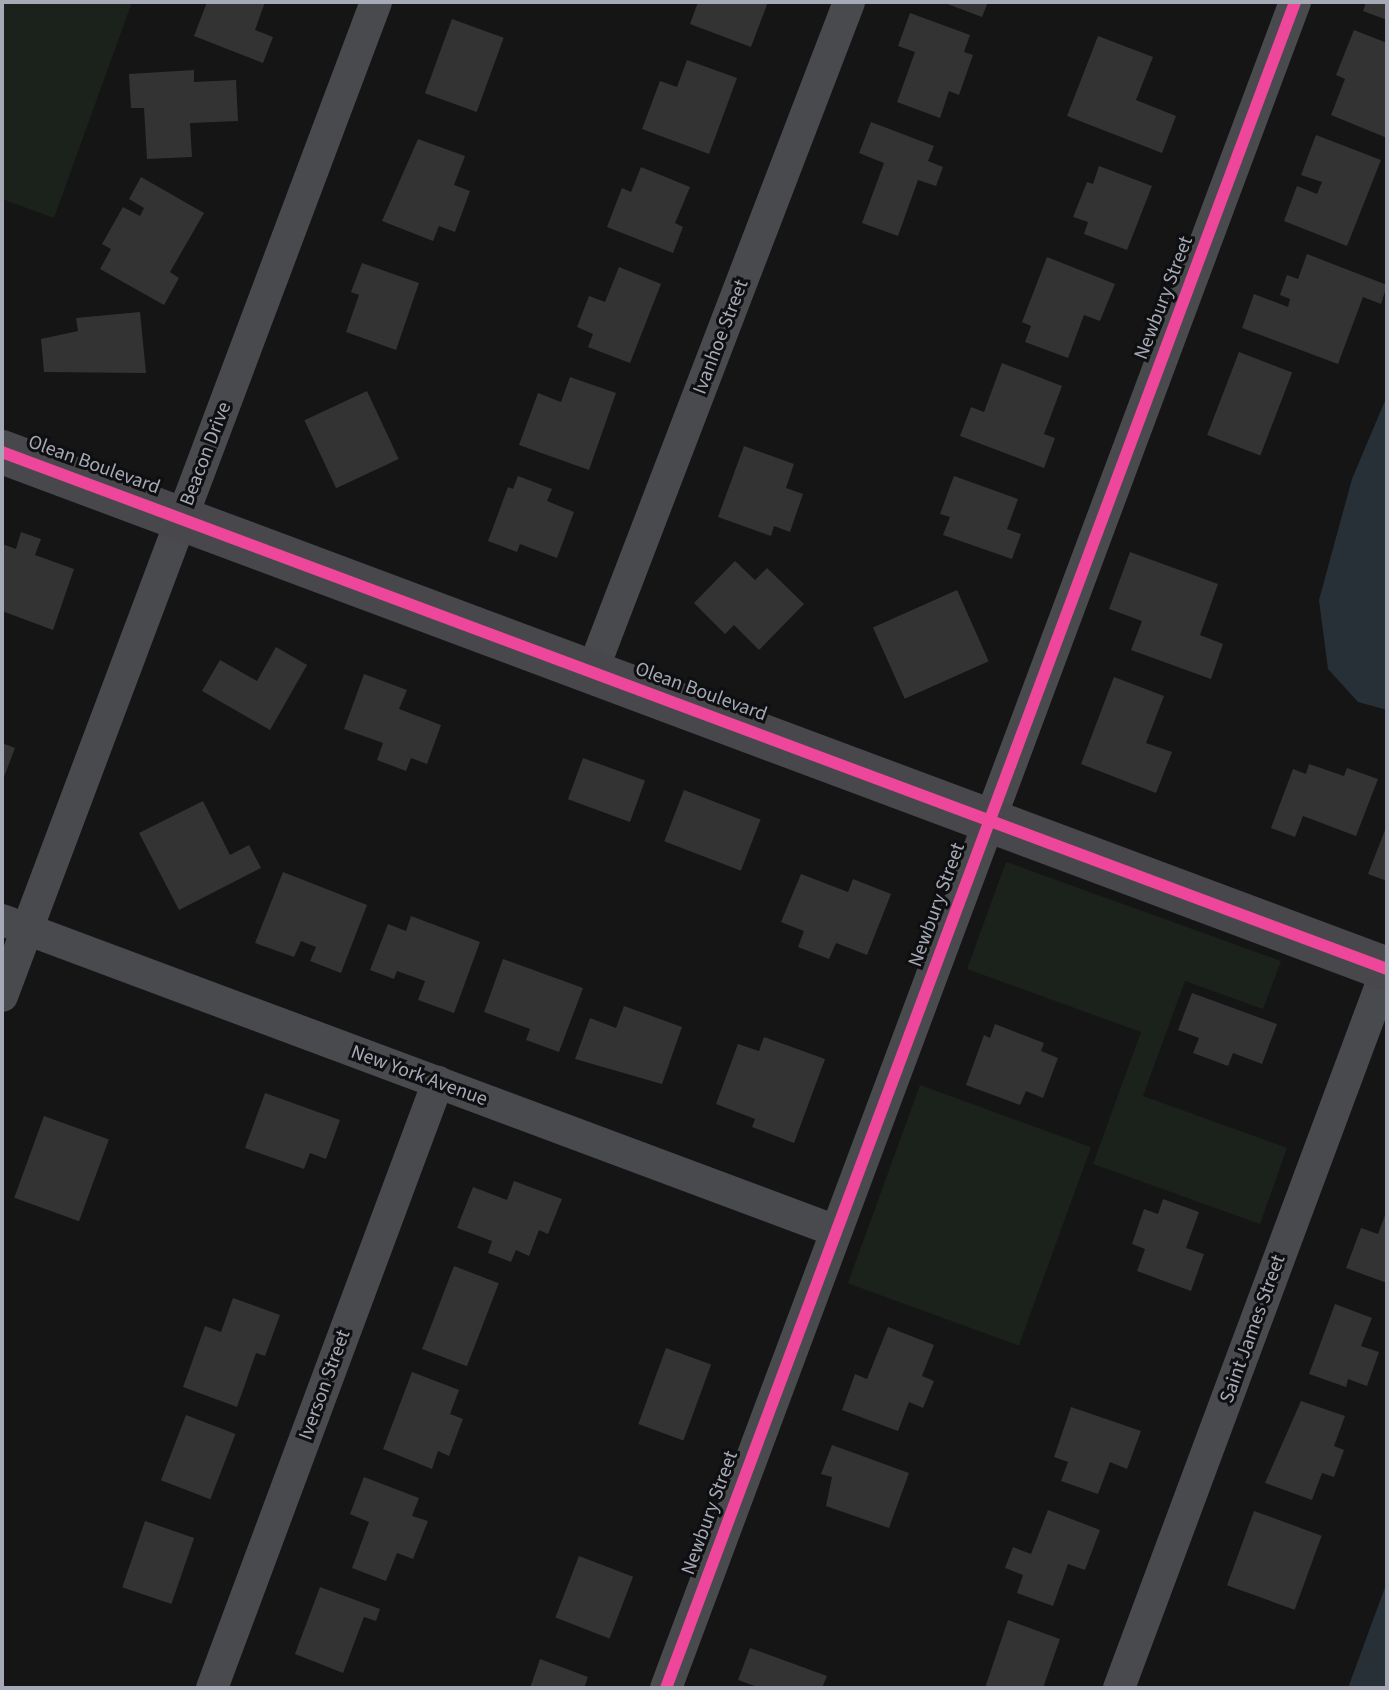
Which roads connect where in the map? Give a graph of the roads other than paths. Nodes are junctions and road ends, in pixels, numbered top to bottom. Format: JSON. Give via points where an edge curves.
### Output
{"nodes":[{"id":1,"x":376,"y":2,"type":"edge"},
{"id":2,"x":849,"y":2,"type":"edge"},
{"id":3,"x":1295,"y":2,"type":"edge"},
{"id":4,"x":2,"y":452,"type":"edge"},
{"id":5,"x":182,"y":519,"type":"junction"},
{"id":6,"x":592,"y":672,"type":"junction"},
{"id":7,"x":990,"y":821,"type":"junction"},
{"id":8,"x":14,"y":924,"type":"edge"},
{"id":9,"x":1387,"y":969,"type":"edge"},
{"id":10,"x":2,"y":996,"type":"edge"},
{"id":11,"x":438,"y":1082,"type":"junction"},
{"id":12,"x":836,"y":1231,"type":"junction"},
{"id":13,"x":212,"y":1688,"type":"edge"},
{"id":14,"x":666,"y":1688,"type":"edge"},
{"id":15,"x":1119,"y":1688,"type":"edge"}],
"edges":[{"from":1,"to":5,"type":"street","name":"Beacon Drive"},
{"from":2,"to":6,"type":"street","name":"Ivanhoe Street"},
{"from":3,"to":7,"type":"street","name":"Newbury Street"},
{"from":4,"to":5,"type":"street","name":"Olean Boulevard"},
{"from":5,"to":6,"type":"street","name":"Olean Boulevard"},
{"from":5,"to":8,"type":"street","name":"Beacon Drive"},
{"from":6,"to":7,"type":"street","name":"Olean Boulevard"},
{"from":7,"to":9,"type":"street","name":"Olean Boulevard"},
{"from":7,"to":12,"type":"street","name":"Newbury Street"},
{"from":8,"to":10,"type":"street","name":"Beacon Drive"},
{"from":8,"to":11,"type":"street","name":"New York Avenue"},
{"from":9,"to":15,"type":"street","name":"Saint James Street"},
{"from":11,"to":12,"type":"street","name":"New York Avenue"},
{"from":11,"to":13,"type":"street","name":"Iverson Street"},
{"from":12,"to":14,"type":"street","name":"Newbury Street"}]}
